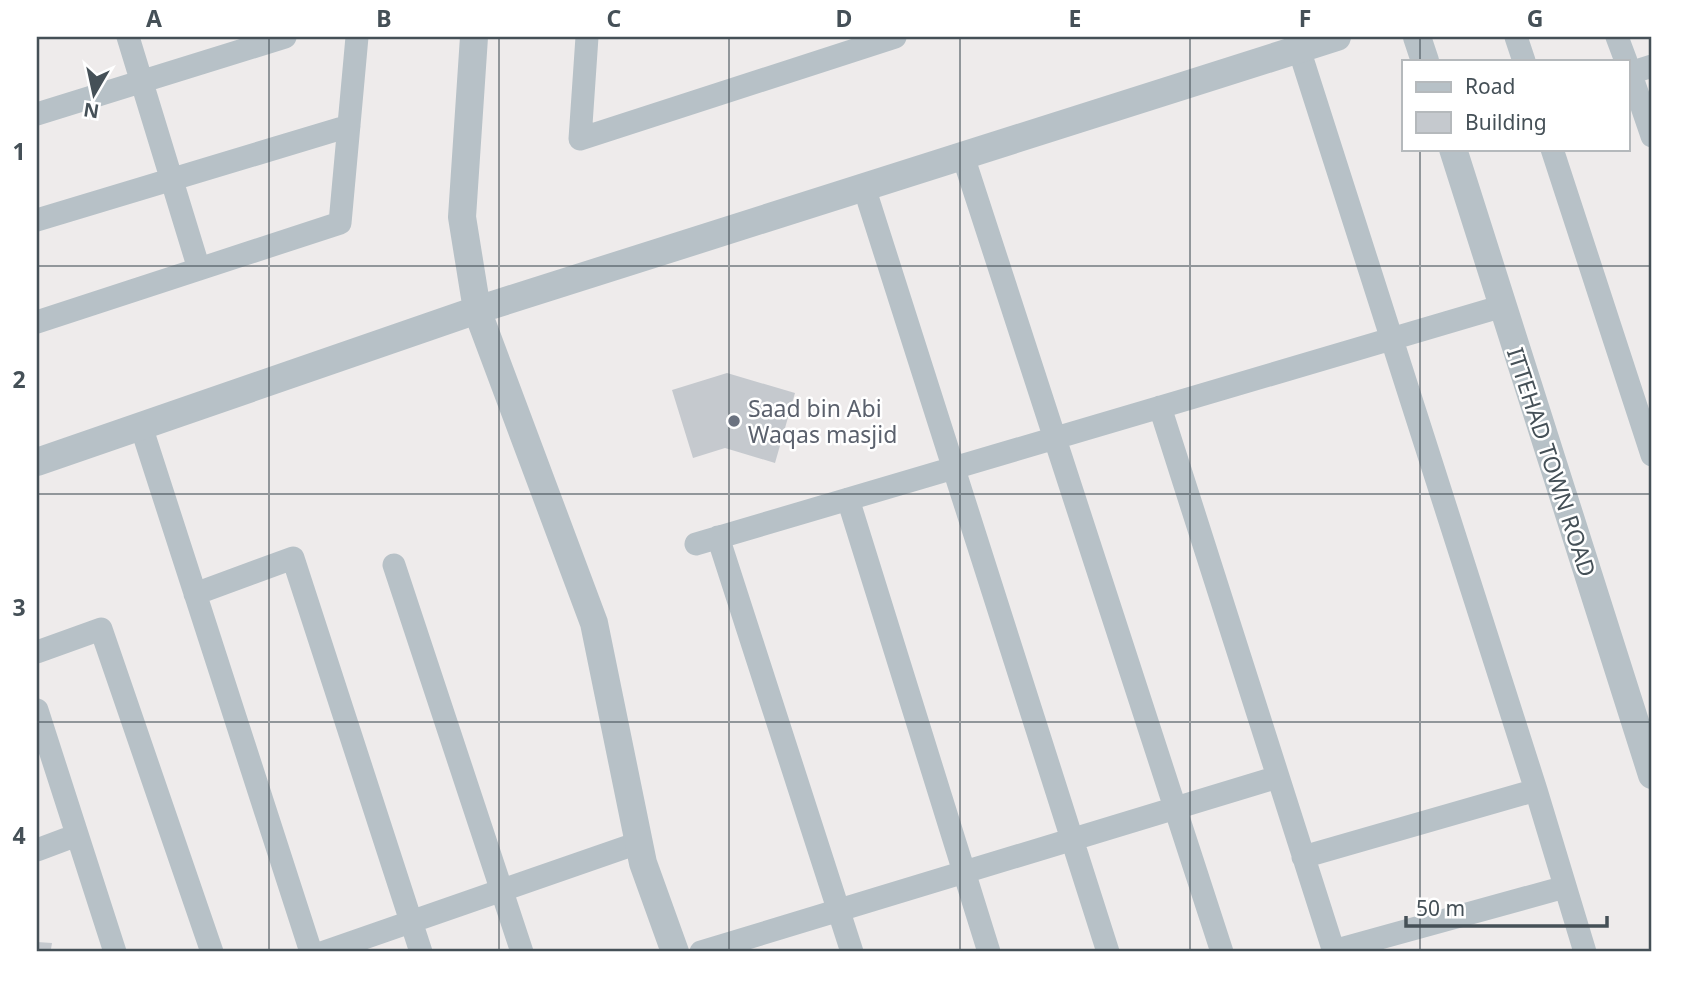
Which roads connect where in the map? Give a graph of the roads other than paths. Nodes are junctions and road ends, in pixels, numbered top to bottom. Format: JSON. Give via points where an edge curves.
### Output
{"nodes":[{"id":1,"x":128,"y":37,"type":"edge"},
{"id":2,"x":285,"y":37,"type":"edge"},
{"id":3,"x":357,"y":37,"type":"edge"},
{"id":4,"x":474,"y":37,"type":"edge"},
{"id":5,"x":587,"y":37,"type":"edge"},
{"id":6,"x":895,"y":37,"type":"edge"},
{"id":7,"x":1337,"y":37,"type":"edge"},
{"id":8,"x":1417,"y":37,"type":"edge"},
{"id":9,"x":1516,"y":37,"type":"edge"},
{"id":10,"x":1617,"y":37,"type":"edge"},
{"id":11,"x":852,"y":43,"type":"edge"},
{"id":12,"x":1299,"y":49,"type":"junction"},
{"id":13,"x":1425,"y":60,"type":"edge"},
{"id":14,"x":1524,"y":60,"type":"edge"},
{"id":15,"x":1634,"y":67,"type":"edge"},
{"id":16,"x":142,"y":81,"type":"junction"},
{"id":17,"x":37,"y":114,"type":"edge"},
{"id":18,"x":349,"y":126,"type":"junction"},
{"id":19,"x":1652,"y":136,"type":"edge"},
{"id":20,"x":1452,"y":150,"type":"edge"},
{"id":21,"x":1552,"y":150,"type":"edge"},
{"id":22,"x":963,"y":156,"type":"junction"},
{"id":23,"x":172,"y":179,"type":"junction"},
{"id":24,"x":864,"y":187,"type":"junction"},
{"id":25,"x":37,"y":220,"type":"edge"},
{"id":26,"x":199,"y":269,"type":"junction"},
{"id":27,"x":1503,"y":306,"type":"junction"},
{"id":28,"x":477,"y":310,"type":"junction"},
{"id":29,"x":37,"y":322,"type":"edge"},
{"id":30,"x":1392,"y":339,"type":"junction"},
{"id":31,"x":1160,"y":407,"type":"junction"},
{"id":32,"x":141,"y":426,"type":"junction"},
{"id":33,"x":1055,"y":438,"type":"junction"},
{"id":34,"x":1652,"y":455,"type":"edge"},
{"id":35,"x":37,"y":462,"type":"edge"},
{"id":36,"x":954,"y":468,"type":"junction"},
{"id":37,"x":848,"y":499,"type":"junction"},
{"id":38,"x":718,"y":537,"type":"junction"},
{"id":39,"x":696,"y":544,"type":"dead end"},
{"id":40,"x":394,"y":565,"type":"dead end"},
{"id":41,"x":195,"y":594,"type":"junction"},
{"id":42,"x":37,"y":652,"type":"edge"},
{"id":43,"x":37,"y":710,"type":"edge"},
{"id":44,"x":42,"y":747,"type":"edge"},
{"id":45,"x":1652,"y":775,"type":"edge"},
{"id":46,"x":1278,"y":777,"type":"junction"},
{"id":47,"x":1536,"y":790,"type":"junction"},
{"id":48,"x":1175,"y":808,"type":"junction"},
{"id":49,"x":77,"y":835,"type":"junction"},
{"id":50,"x":1072,"y":840,"type":"junction"},
{"id":51,"x":638,"y":843,"type":"junction"},
{"id":52,"x":37,"y":850,"type":"edge"},
{"id":53,"x":1303,"y":857,"type":"junction"},
{"id":54,"x":964,"y":872,"type":"junction"},
{"id":55,"x":1565,"y":887,"type":"junction"},
{"id":56,"x":501,"y":890,"type":"junction"},
{"id":57,"x":838,"y":911,"type":"junction"},
{"id":58,"x":411,"y":922,"type":"junction"},
{"id":59,"x":115,"y":952,"type":"edge"},
{"id":60,"x":212,"y":952,"type":"edge"},
{"id":61,"x":311,"y":952,"type":"edge"},
{"id":62,"x":324,"y":952,"type":"edge"},
{"id":63,"x":421,"y":952,"type":"edge"},
{"id":64,"x":522,"y":952,"type":"edge"},
{"id":65,"x":675,"y":952,"type":"edge"},
{"id":66,"x":701,"y":952,"type":"edge"},
{"id":67,"x":852,"y":952,"type":"edge"},
{"id":68,"x":989,"y":952,"type":"edge"},
{"id":69,"x":1108,"y":952,"type":"edge"},
{"id":70,"x":1222,"y":952,"type":"edge"},
{"id":71,"x":1334,"y":952,"type":"edge"},
{"id":72,"x":1585,"y":952,"type":"edge"}],
"edges":[{"from":1,"to":16,"type":"street"},
{"from":2,"to":16,"type":"street"},
{"from":3,"to":18,"type":"street"},
{"from":4,"to":28,"type":"street","via":[[462,217]]},
{"from":5,"to":11,"type":"street","via":[[580,139]]},
{"from":6,"to":11,"type":"street"},
{"from":7,"to":12,"type":"street"},
{"from":8,"to":13,"type":"street"},
{"from":9,"to":14,"type":"street"},
{"from":10,"to":15,"type":"street"},
{"from":12,"to":22,"type":"street"},
{"from":12,"to":30,"type":"street"},
{"from":15,"to":19,"type":"street"},
{"from":16,"to":17,"type":"street"},
{"from":16,"to":23,"type":"street"},
{"from":18,"to":23,"type":"street"},
{"from":18,"to":26,"type":"street","via":[[340,223]]},
{"from":20,"to":27,"type":"street","name":"ITTEHAD TOWN ROAD"},
{"from":21,"to":34,"type":"street"},
{"from":22,"to":24,"type":"street"},
{"from":22,"to":33,"type":"street"},
{"from":23,"to":25,"type":"street"},
{"from":23,"to":26,"type":"street"},
{"from":24,"to":28,"type":"street"},
{"from":24,"to":36,"type":"street"},
{"from":26,"to":29,"type":"street"},
{"from":27,"to":30,"type":"street"},
{"from":27,"to":45,"type":"street","name":"ITTEHAD TOWN ROAD"},
{"from":28,"to":32,"type":"street"},
{"from":28,"to":51,"type":"street","via":[[594,623]]},
{"from":30,"to":31,"type":"street"},
{"from":30,"to":47,"type":"street"},
{"from":31,"to":33,"type":"street"},
{"from":31,"to":46,"type":"street"},
{"from":32,"to":35,"type":"street"},
{"from":32,"to":41,"type":"street"},
{"from":33,"to":36,"type":"street"},
{"from":33,"to":48,"type":"street"},
{"from":36,"to":37,"type":"street"},
{"from":36,"to":50,"type":"street"},
{"from":37,"to":38,"type":"street"},
{"from":37,"to":54,"type":"street"},
{"from":38,"to":39,"type":"street"},
{"from":38,"to":57,"type":"street"},
{"from":40,"to":56,"type":"street"},
{"from":41,"to":58,"type":"street","via":[[293,558]]},
{"from":41,"to":61,"type":"street"},
{"from":42,"to":60,"type":"street","via":[[101,629]]},
{"from":43,"to":44,"type":"street"},
{"from":44,"to":49,"type":"street"},
{"from":46,"to":48,"type":"street"},
{"from":46,"to":53,"type":"street"},
{"from":47,"to":53,"type":"street"},
{"from":47,"to":55,"type":"street"},
{"from":48,"to":50,"type":"street"},
{"from":48,"to":70,"type":"street"},
{"from":49,"to":52,"type":"street"},
{"from":49,"to":59,"type":"street"},
{"from":50,"to":54,"type":"street"},
{"from":50,"to":69,"type":"street"},
{"from":51,"to":56,"type":"street"},
{"from":51,"to":65,"type":"street"},
{"from":53,"to":71,"type":"street"},
{"from":54,"to":57,"type":"street"},
{"from":54,"to":68,"type":"street"},
{"from":55,"to":71,"type":"street"},
{"from":55,"to":72,"type":"street"},
{"from":56,"to":58,"type":"street"},
{"from":56,"to":64,"type":"street"},
{"from":57,"to":66,"type":"street"},
{"from":57,"to":67,"type":"street"},
{"from":58,"to":62,"type":"street"},
{"from":58,"to":63,"type":"street"}]}
